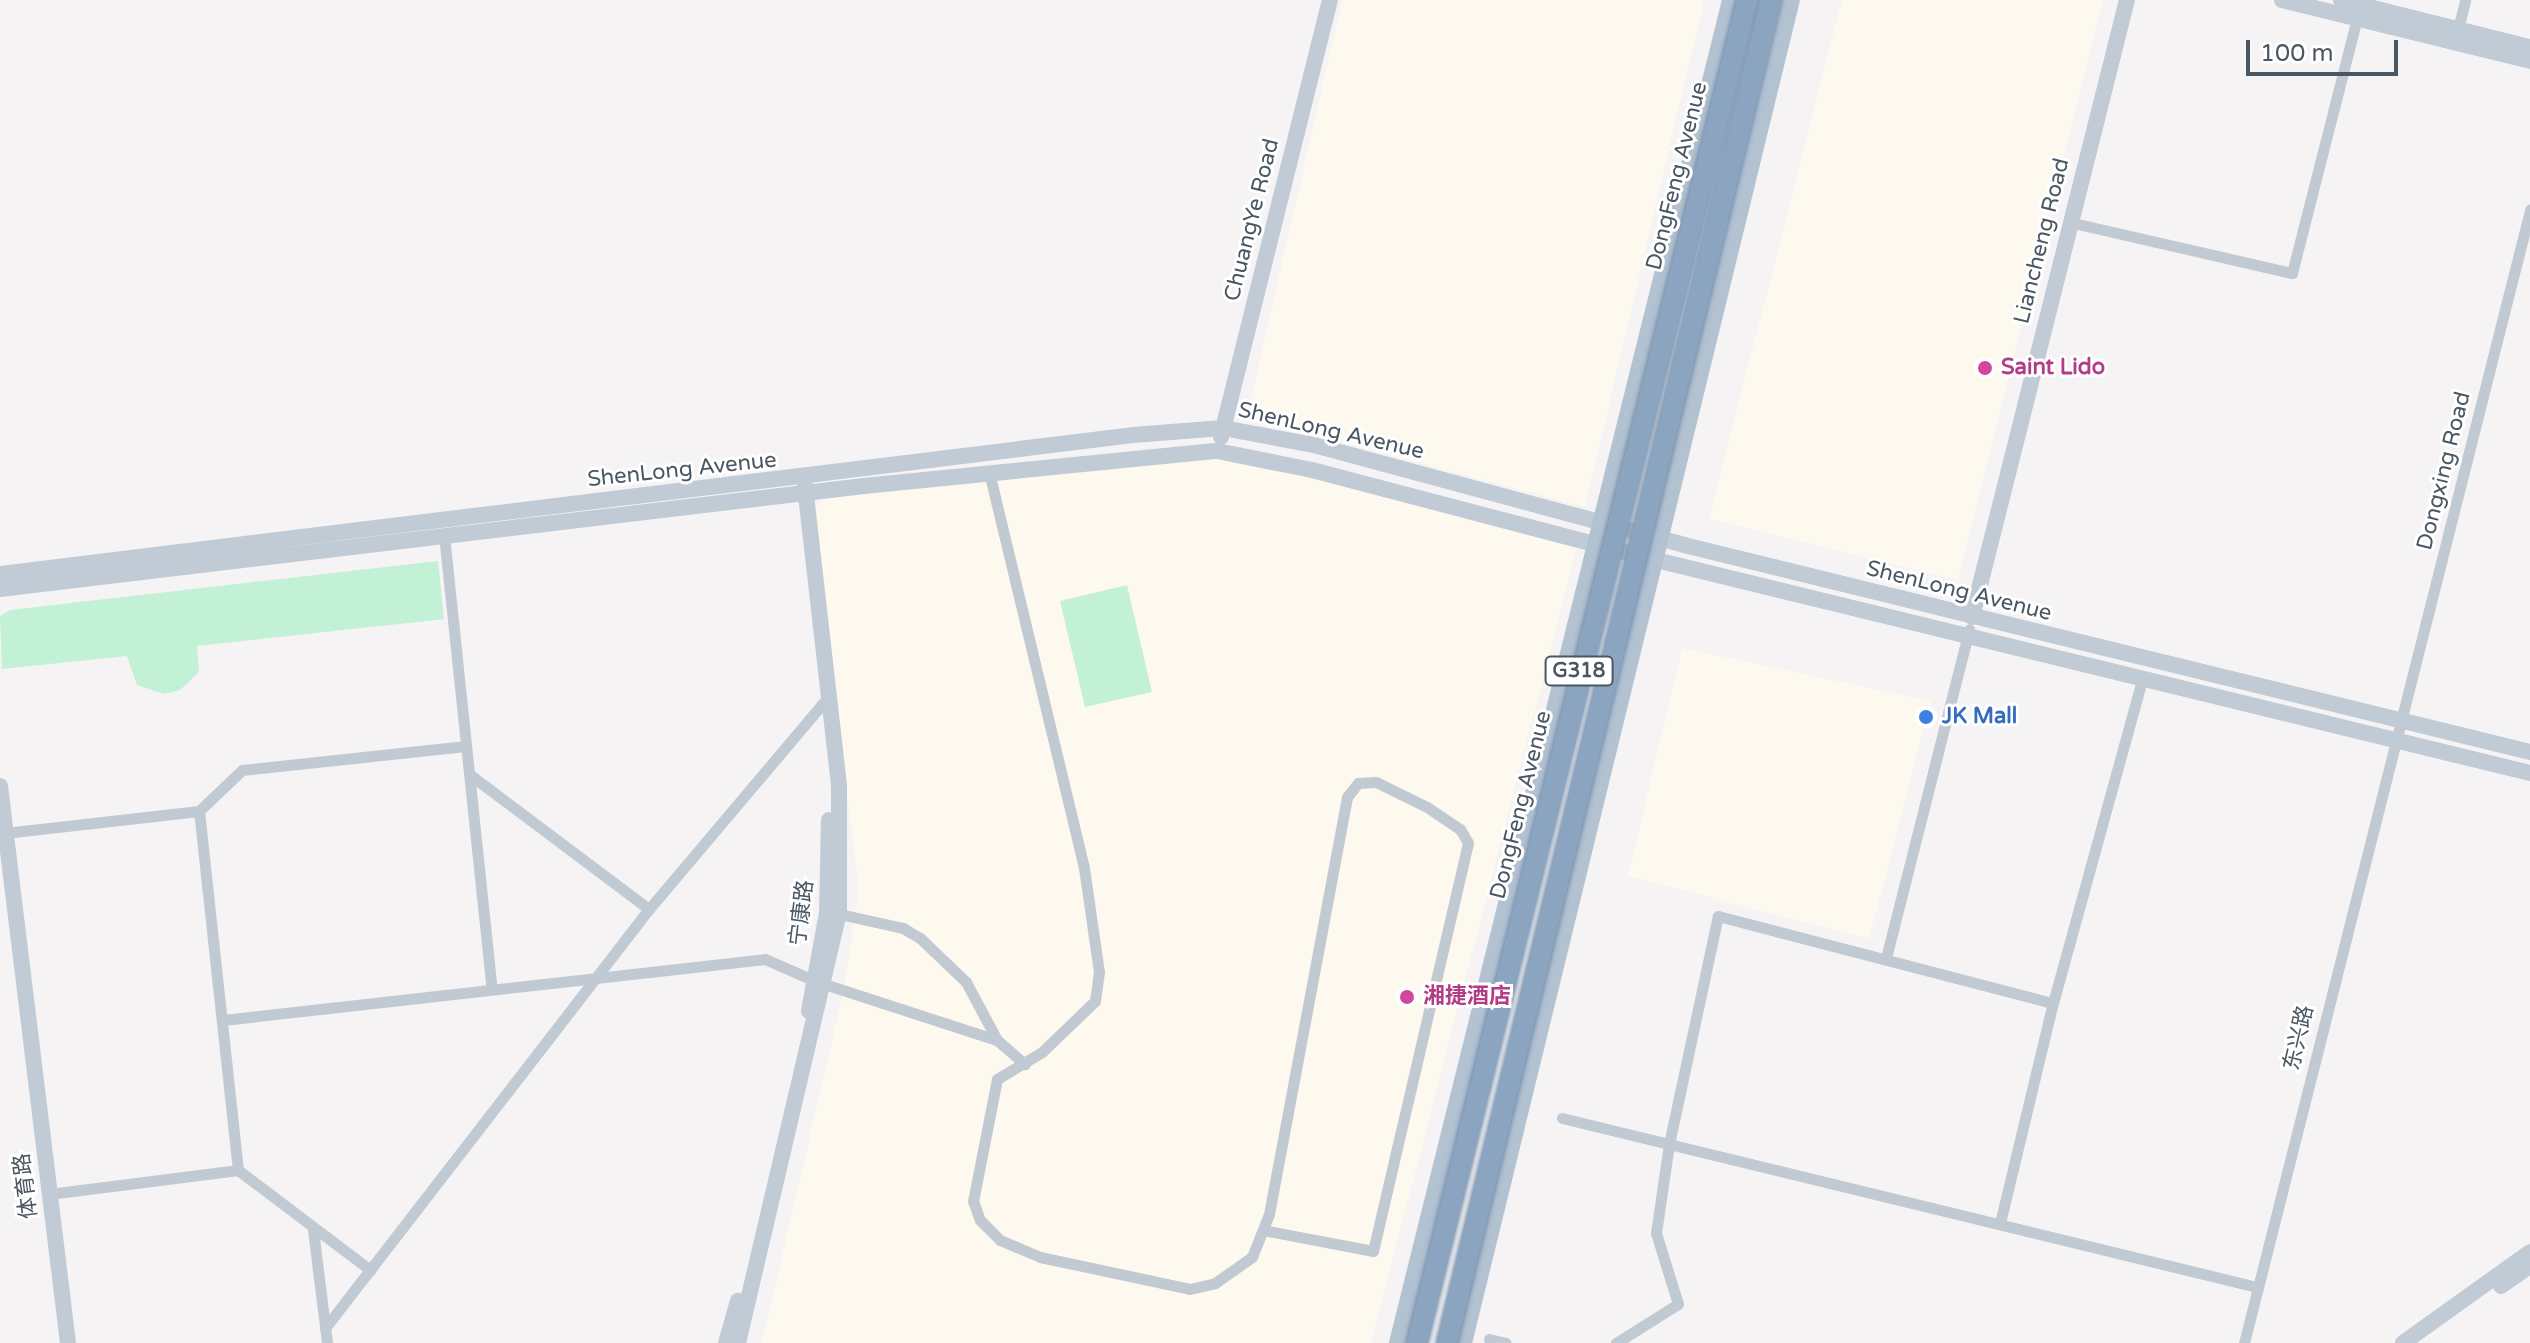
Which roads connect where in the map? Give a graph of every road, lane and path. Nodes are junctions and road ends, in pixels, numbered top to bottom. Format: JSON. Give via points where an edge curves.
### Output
{"nodes":[{"id":1,"x":1330,"y":0,"type":"edge"},
{"id":2,"x":1731,"y":0,"type":"edge"},
{"id":3,"x":1747,"y":0,"type":"edge"},
{"id":4,"x":1771,"y":0,"type":"edge"},
{"id":5,"x":1791,"y":0,"type":"edge"},
{"id":6,"x":2127,"y":0,"type":"edge"},
{"id":7,"x":2282,"y":0,"type":"edge"},
{"id":8,"x":2341,"y":0,"type":"edge"},
{"id":9,"x":2465,"y":0,"type":"edge"},
{"id":10,"x":2360,"y":8,"type":"edge"},
{"id":11,"x":2458,"y":29,"type":"junction"},
{"id":12,"x":2530,"y":47,"type":"edge"},
{"id":13,"x":2530,"y":61,"type":"edge"},
{"id":14,"x":2530,"y":210,"type":"edge"},
{"id":15,"x":2069,"y":222,"type":"junction"},
{"id":16,"x":1223,"y":428,"type":"junction"},
{"id":17,"x":1217,"y":451,"type":"junction"},
{"id":18,"x":989,"y":472,"type":"junction"},
{"id":19,"x":800,"y":487,"type":"junction"},
{"id":20,"x":1602,"y":524,"type":"junction"},
{"id":21,"x":444,"y":535,"type":"junction"},
{"id":22,"x":1657,"y":538,"type":"junction"},
{"id":23,"x":1598,"y":543,"type":"junction"},
{"id":24,"x":1652,"y":559,"type":"junction"},
{"id":25,"x":0,"y":574,"type":"edge"},
{"id":26,"x":0,"y":589,"type":"edge"},
{"id":27,"x":1970,"y":625,"type":"junction"},
{"id":28,"x":2142,"y":680,"type":"junction"},
{"id":29,"x":824,"y":701,"type":"junction"},
{"id":30,"x":2401,"y":723,"type":"junction"},
{"id":31,"x":2396,"y":742,"type":"junction"},
{"id":32,"x":466,"y":746,"type":"junction"},
{"id":33,"x":2530,"y":752,"type":"edge"},
{"id":34,"x":2530,"y":773,"type":"edge"},
{"id":35,"x":469,"y":774,"type":"junction"},
{"id":36,"x":0,"y":786,"type":"edge"},
{"id":37,"x":199,"y":811,"type":"junction"},
{"id":38,"x":5,"y":833,"type":"junction"},
{"id":39,"x":649,"y":909,"type":"junction"},
{"id":40,"x":833,"y":913,"type":"junction"},
{"id":41,"x":1886,"y":958,"type":"junction"},
{"id":42,"x":596,"y":976,"type":"junction"},
{"id":43,"x":820,"y":983,"type":"junction"},
{"id":44,"x":492,"y":988,"type":"junction"},
{"id":45,"x":2053,"y":1003,"type":"junction"},
{"id":46,"x":223,"y":1020,"type":"junction"},
{"id":47,"x":997,"y":1040,"type":"junction"},
{"id":48,"x":1025,"y":1064,"type":"junction"},
{"id":49,"x":1562,"y":1118,"type":"dead end"},
{"id":50,"x":1669,"y":1144,"type":"junction"},
{"id":51,"x":238,"y":1170,"type":"junction"},
{"id":52,"x":49,"y":1194,"type":"junction"},
{"id":53,"x":2000,"y":1223,"type":"junction"},
{"id":54,"x":313,"y":1230,"type":"junction"},
{"id":55,"x":1263,"y":1230,"type":"junction"},
{"id":56,"x":2530,"y":1252,"type":"edge"},
{"id":57,"x":2530,"y":1266,"type":"edge"},
{"id":58,"x":370,"y":1270,"type":"junction"},
{"id":59,"x":2257,"y":1287,"type":"junction"},
{"id":60,"x":325,"y":1328,"type":"junction"},
{"id":61,"x":1489,"y":1339,"type":"dead end"},
{"id":62,"x":68,"y":1343,"type":"edge"},
{"id":63,"x":327,"y":1343,"type":"edge"},
{"id":64,"x":726,"y":1343,"type":"edge"},
{"id":65,"x":738,"y":1343,"type":"edge"},
{"id":66,"x":1398,"y":1343,"type":"edge"},
{"id":67,"x":1417,"y":1343,"type":"edge"},
{"id":68,"x":1447,"y":1343,"type":"edge"},
{"id":69,"x":1463,"y":1343,"type":"edge"},
{"id":70,"x":1506,"y":1343,"type":"edge"},
{"id":71,"x":1616,"y":1343,"type":"edge"},
{"id":72,"x":2244,"y":1343,"type":"edge"},
{"id":73,"x":2403,"y":1343,"type":"edge"},
{"id":74,"x":2422,"y":1343,"type":"edge"}],
"edges":[{"from":1,"to":16,"type":"main road","name":"ChuangYe Road"},
{"from":2,"to":20,"type":"main road"},
{"from":3,"to":67,"type":"highway","name":"DongFeng Avenue","number":"G318","bridge":true},
{"from":4,"to":68,"type":"highway","number":"G318","bridge":true},
{"from":5,"to":22,"type":"main road"},
{"from":6,"to":15,"type":"main road","name":"Liancheng Road"},
{"from":7,"to":10,"type":"main road"},
{"from":8,"to":10,"type":"main road"},
{"from":9,"to":11,"type":"street"},
{"from":10,"to":11,"type":"main road"},
{"from":10,"to":13,"type":"main road"},
{"from":10,"to":15,"type":"street","via":[[2292,273]]},
{"from":11,"to":12,"type":"main road"},
{"from":14,"to":30,"type":"street","name":"Dongxing Road"},
{"from":15,"to":27,"type":"main road","name":"Liancheng Road"},
{"from":16,"to":17,"type":"main road","name":"ChuangYe Road"},
{"from":16,"to":19,"type":"main road","name":"ShenLong Avenue","via":[[1133,435]]},
{"from":16,"to":20,"type":"main road","name":"ShenLong Avenue","via":[[1314,445]]},
{"from":17,"to":18,"type":"main road","name":"ShenLong Avenue"},
{"from":17,"to":23,"type":"main road","name":"ShenLong Avenue"},
{"from":18,"to":19,"type":"main road","name":"ShenLong Avenue"},
{"from":18,"to":48,"type":"street","via":[[1084,868],[1099,972],[1095,1001]]},
{"from":19,"to":21,"type":"main road","name":"ShenLong Avenue"},
{"from":19,"to":25,"type":"main road","name":"ShenLong Avenue"},
{"from":19,"to":29,"type":"main road","name":"宁康路"},
{"from":20,"to":22,"type":"main road","name":"ShenLong Avenue"},
{"from":20,"to":23,"type":"main road"},
{"from":21,"to":26,"type":"main road","name":"ShenLong Avenue"},
{"from":21,"to":32,"type":"street"},
{"from":22,"to":24,"type":"main road"},
{"from":22,"to":27,"type":"main road","name":"ShenLong Avenue"},
{"from":23,"to":24,"type":"main road","name":"ShenLong Avenue"},
{"from":23,"to":66,"type":"main road"},
{"from":24,"to":27,"type":"main road","name":"ShenLong Avenue"},
{"from":24,"to":69,"type":"main road"},
{"from":27,"to":28,"type":"main road","name":"ShenLong Avenue"},
{"from":27,"to":30,"type":"main road","name":"ShenLong Avenue"},
{"from":27,"to":41,"type":"street","name":"Liancheng Road"},
{"from":28,"to":31,"type":"main road","name":"ShenLong Avenue"},
{"from":28,"to":45,"type":"street"},
{"from":29,"to":39,"type":"street"},
{"from":29,"to":40,"type":"main road","name":"宁康路"},
{"from":30,"to":31,"type":"street","name":"Dongxing Road"},
{"from":30,"to":33,"type":"main road","name":"ShenLong Avenue"},
{"from":31,"to":34,"type":"main road","name":"ShenLong Avenue"},
{"from":31,"to":59,"type":"street","name":"东兴路"},
{"from":32,"to":35,"type":"street"},
{"from":32,"to":37,"type":"street","via":[[242,770]]},
{"from":35,"to":39,"type":"street"},
{"from":35,"to":44,"type":"street"},
{"from":36,"to":38,"type":"main road","name":"体育路"},
{"from":37,"to":38,"type":"street"},
{"from":37,"to":46,"type":"street"},
{"from":38,"to":52,"type":"main road","name":"体育路"},
{"from":39,"to":42,"type":"street"},
{"from":40,"to":43,"type":"main road","name":"宁康路"},
{"from":40,"to":47,"type":"street","via":[[903,928],[921,939],[966,982]]},
{"from":41,"to":45,"type":"street"},
{"from":41,"to":50,"type":"street","via":[[1718,916]]},
{"from":42,"to":43,"type":"street","via":[[765,959]]},
{"from":42,"to":44,"type":"street"},
{"from":42,"to":58,"type":"street"},
{"from":43,"to":47,"type":"street"},
{"from":43,"to":64,"type":"main road","name":"宁康路"},
{"from":43,"to":65,"type":"main road"},
{"from":44,"to":46,"type":"street"},
{"from":45,"to":53,"type":"street"},
{"from":46,"to":51,"type":"street"},
{"from":47,"to":48,"type":"street"},
{"from":48,"to":55,"type":"street","via":[[997,1079],[976,1174],[973,1201],[980,1220],[1000,1240],[1040,1257],[1190,1289],[1215,1283],[1252,1257]]},
{"from":49,"to":50,"type":"street"},
{"from":50,"to":53,"type":"street"},
{"from":50,"to":71,"type":"street","via":[[1656,1233],[1678,1304]]},
{"from":51,"to":52,"type":"street"},
{"from":51,"to":54,"type":"street"},
{"from":52,"to":62,"type":"main road","name":"体育路"},
{"from":53,"to":59,"type":"street"},
{"from":54,"to":58,"type":"street"},
{"from":54,"to":60,"type":"street"},
{"from":55,"to":55,"type":"street","via":[[1347,797],[1358,783],[1376,782],[1427,807],[1460,829],[1468,843],[1373,1251]]},
{"from":56,"to":73,"type":"main road"},
{"from":57,"to":74,"type":"main road"},
{"from":58,"to":60,"type":"street"},
{"from":59,"to":72,"type":"street","name":"东兴路"},
{"from":60,"to":63,"type":"street"},
{"from":61,"to":70,"type":"street"}]}
